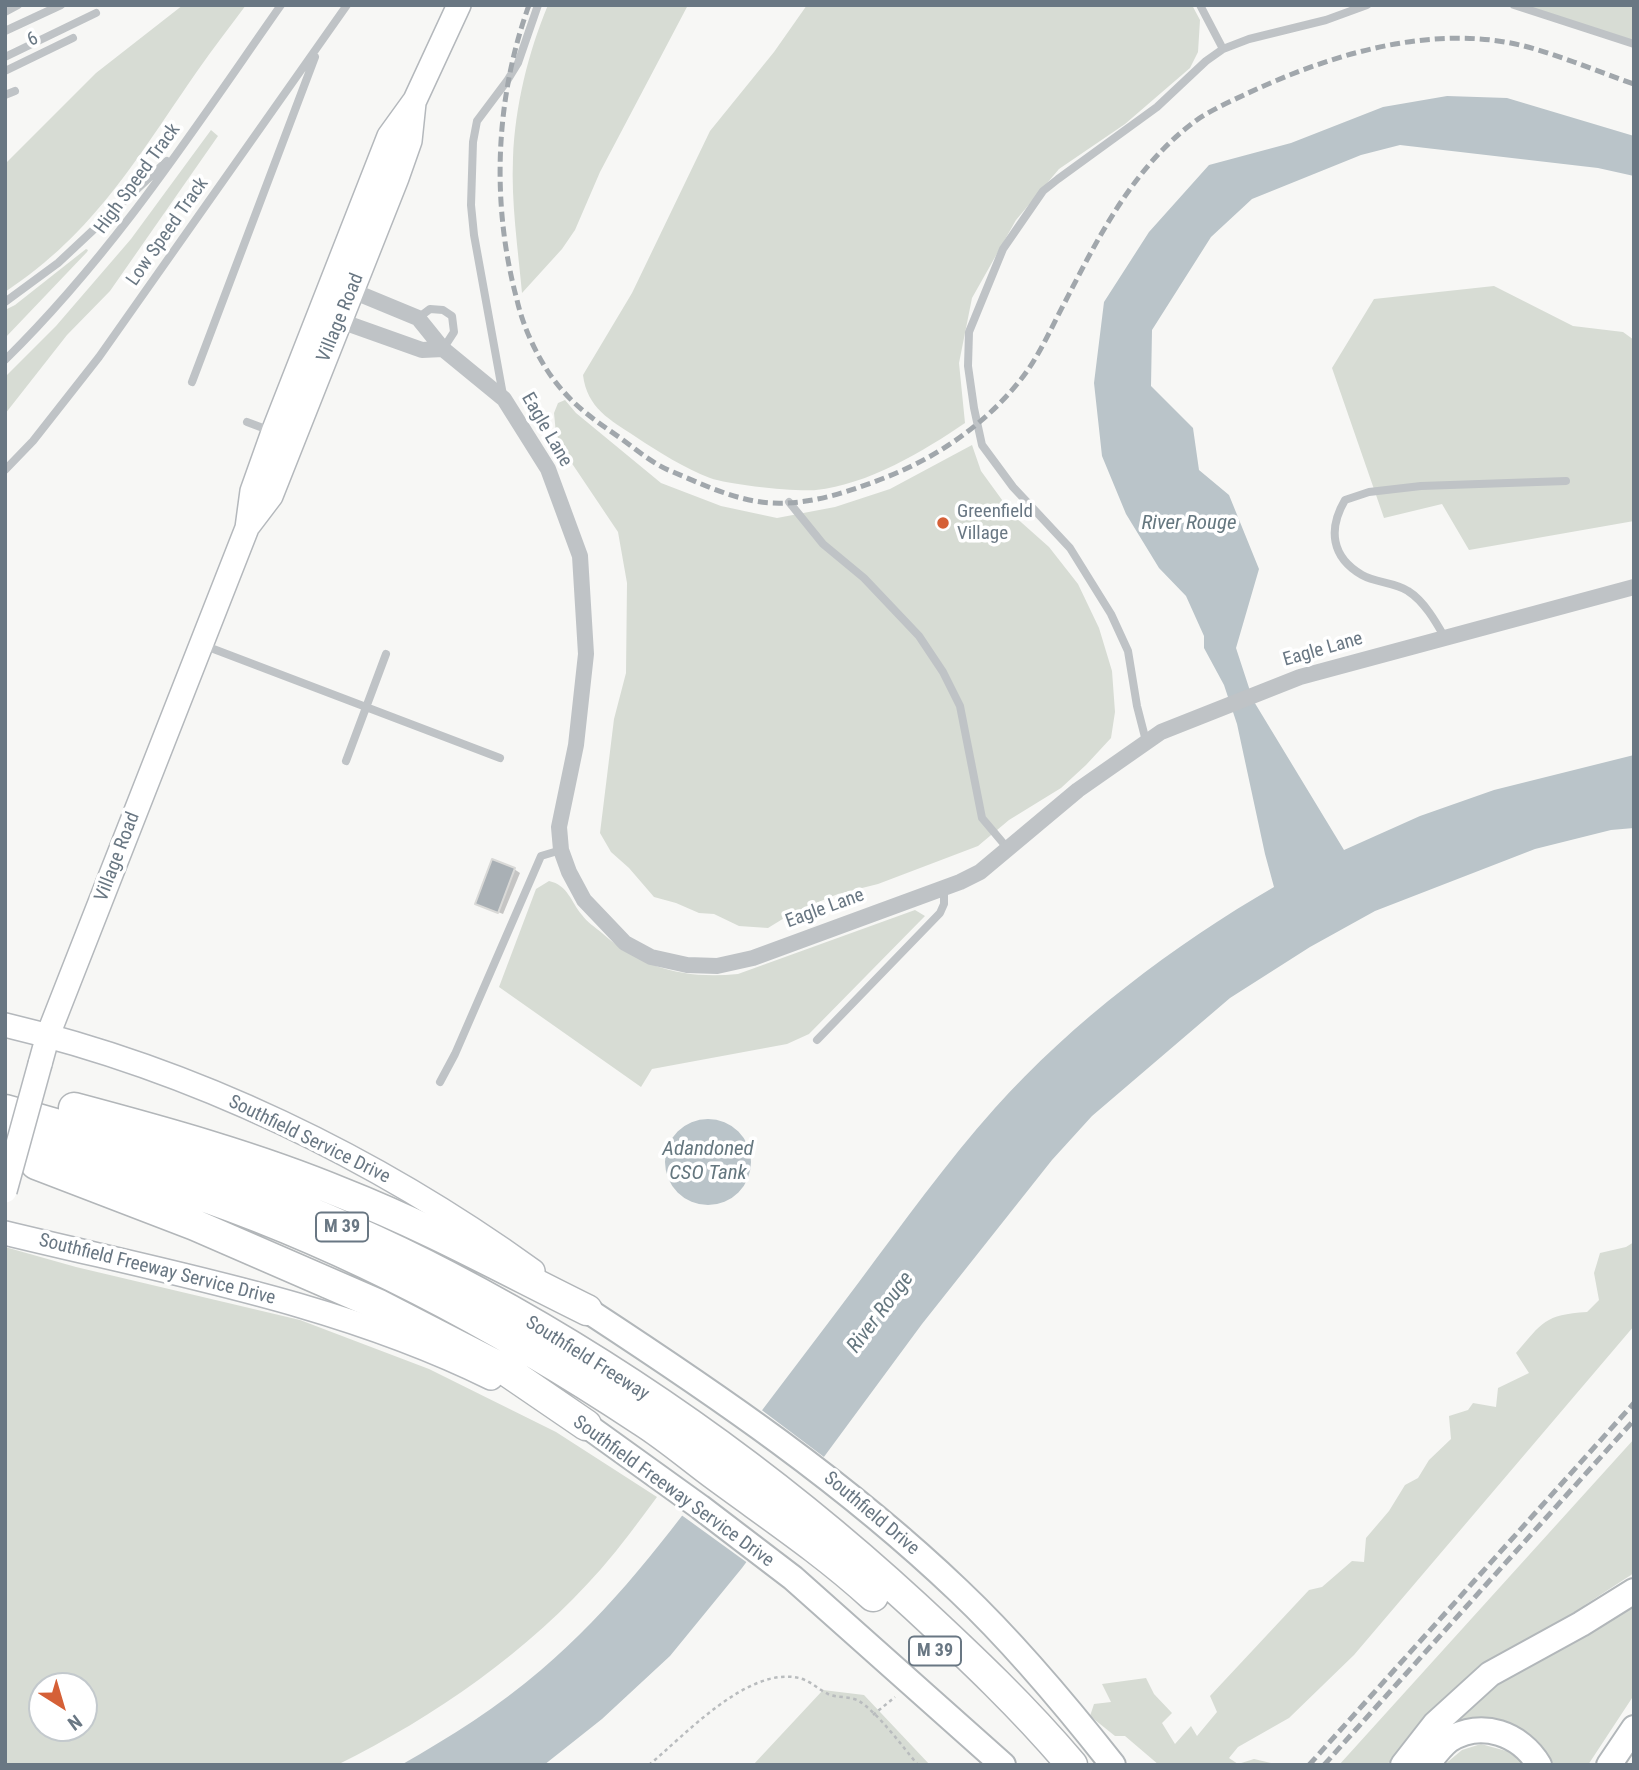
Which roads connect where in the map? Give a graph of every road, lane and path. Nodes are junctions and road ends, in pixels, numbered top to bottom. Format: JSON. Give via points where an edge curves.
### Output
{"nodes":[{"id":1,"x":18,"y":5,"type":"edge"},
{"id":2,"x":61,"y":5,"type":"edge"},
{"id":3,"x":281,"y":5,"type":"edge"},
{"id":4,"x":347,"y":5,"type":"edge"},
{"id":5,"x":459,"y":5,"type":"edge"},
{"id":6,"x":538,"y":5,"type":"edge"},
{"id":7,"x":1200,"y":5,"type":"edge"},
{"id":8,"x":1367,"y":5,"type":"edge"},
{"id":9,"x":1514,"y":5,"type":"edge"},
{"id":10,"x":5,"y":12,"type":"edge"},
{"id":11,"x":96,"y":13,"type":"dead end"},
{"id":12,"x":5,"y":32,"type":"edge"},
{"id":13,"x":73,"y":38,"type":"dead end"},
{"id":14,"x":320,"y":44,"type":"junction"},
{"id":15,"x":1634,"y":44,"type":"edge"},
{"id":16,"x":1223,"y":49,"type":"junction"},
{"id":17,"x":5,"y":57,"type":"edge"},
{"id":18,"x":5,"y":71,"type":"edge"},
{"id":19,"x":15,"y":91,"type":"dead end"},
{"id":20,"x":5,"y":95,"type":"edge"},
{"id":21,"x":182,"y":147,"type":"junction"},
{"id":22,"x":342,"y":287,"type":"junction"},
{"id":23,"x":5,"y":302,"type":"edge"},
{"id":24,"x":330,"y":317,"type":"junction"},
{"id":25,"x":418,"y":318,"type":"junction"},
{"id":26,"x":443,"y":349,"type":"junction"},
{"id":27,"x":5,"y":360,"type":"edge"},
{"id":28,"x":192,"y":382,"type":"dead end"},
{"id":29,"x":504,"y":399,"type":"junction"},
{"id":30,"x":247,"y":422,"type":"dead end"},
{"id":31,"x":283,"y":436,"type":"junction"},
{"id":32,"x":5,"y":470,"type":"edge"},
{"id":33,"x":1566,"y":481,"type":"dead end"},
{"id":34,"x":789,"y":502,"type":"dead end"},
{"id":35,"x":1634,"y":587,"type":"edge"},
{"id":36,"x":1445,"y":638,"type":"junction"},
{"id":37,"x":201,"y":644,"type":"junction"},
{"id":38,"x":386,"y":654,"type":"dead end"},
{"id":39,"x":366,"y":707,"type":"junction"},
{"id":40,"x":1146,"y":741,"type":"junction"},
{"id":41,"x":500,"y":758,"type":"dead end"},
{"id":42,"x":346,"y":761,"type":"dead end"},
{"id":43,"x":561,"y":850,"type":"junction"},
{"id":44,"x":1009,"y":850,"type":"junction"},
{"id":45,"x":944,"y":888,"type":"junction"},
{"id":46,"x":5,"y":1025,"type":"edge"},
{"id":47,"x":48,"y":1035,"type":"junction"},
{"id":48,"x":817,"y":1040,"type":"dead end"},
{"id":49,"x":440,"y":1082,"type":"dead end"},
{"id":50,"x":5,"y":1091,"type":"edge"},
{"id":51,"x":5,"y":1110,"type":"edge"},
{"id":52,"x":5,"y":1136,"type":"edge"},
{"id":53,"x":5,"y":1154,"type":"edge"},
{"id":54,"x":5,"y":1191,"type":"edge"},
{"id":55,"x":5,"y":1233,"type":"edge"},
{"id":56,"x":587,"y":1310,"type":"junction"},
{"id":57,"x":648,"y":1410,"type":"junction"},
{"id":58,"x":586,"y":1425,"type":"junction"},
{"id":59,"x":822,"y":1538,"type":"junction"},
{"id":60,"x":1634,"y":1591,"type":"edge"},
{"id":61,"x":912,"y":1682,"type":"junction"},
{"id":62,"x":873,"y":1715,"type":"junction"},
{"id":63,"x":1634,"y":1728,"type":"edge"},
{"id":64,"x":649,"y":1765,"type":"edge"},
{"id":65,"x":918,"y":1765,"type":"edge"},
{"id":66,"x":1003,"y":1765,"type":"edge"},
{"id":67,"x":1046,"y":1765,"type":"edge"},
{"id":68,"x":1072,"y":1765,"type":"edge"},
{"id":69,"x":1114,"y":1765,"type":"edge"},
{"id":70,"x":1403,"y":1765,"type":"edge"},
{"id":71,"x":1427,"y":1765,"type":"edge"},
{"id":72,"x":1539,"y":1765,"type":"edge"},
{"id":73,"x":1609,"y":1765,"type":"edge"}],
"edges":[{"from":1,"to":10,"type":"lane"},
{"from":2,"to":12,"type":"lane"},
{"from":3,"to":21,"type":"lane","name":"High Speed Track"},
{"from":4,"to":14,"type":"lane","name":"Low Speed Track"},
{"from":5,"to":22,"type":"street","name":"Village Road","via":[[415,100],[410,141]]},
{"from":6,"to":29,"type":"lane","via":[[518,62],[477,121],[473,142],[474,235]]},
{"from":7,"to":16,"type":"lane"},
{"from":8,"to":16,"type":"lane"},
{"from":9,"to":15,"type":"lane"},
{"from":11,"to":17,"type":"lane"},
{"from":13,"to":18,"type":"lane","name":"6"},
{"from":14,"to":28,"type":"lane"},
{"from":14,"to":32,"type":"lane","name":"Low Speed Track","via":[[99,357]]},
{"from":16,"to":40,"type":"lane","via":[[1157,107],[1043,191],[1003,249],[969,332],[968,366],[982,445],[1013,487],[1070,548],[1111,614],[1128,651]]},
{"from":19,"to":20,"type":"lane"},
{"from":21,"to":23,"type":"lane","via":[[58,263]]},
{"from":21,"to":27,"type":"lane","name":"High Speed Track","via":[[120,233],[49,317]]},
{"from":22,"to":24,"type":"street","name":"Village Road"},
{"from":22,"to":25,"type":"street","name":"Eagle Lane"},
{"from":24,"to":26,"type":"street","via":[[422,350]]},
{"from":24,"to":31,"type":"street","name":"Village Road"},
{"from":25,"to":26,"type":"street","name":"Eagle Lane"},
{"from":25,"to":26,"type":"lane","name":"Eagle Lane","via":[[430,309],[452,316],[454,332]]},
{"from":26,"to":29,"type":"street","name":"Eagle Lane"},
{"from":29,"to":43,"type":"street","name":"Eagle Lane","via":[[548,469],[580,556],[586,654],[576,745],[559,827]]},
{"from":30,"to":31,"type":"lane"},
{"from":31,"to":37,"type":"street","name":"Village Road","via":[[271,496],[247,528]]},
{"from":33,"to":36,"type":"lane","via":[[1421,486],[1368,492],[1345,500],[1335,517],[1334,540],[1343,560],[1363,575],[1409,591]]},
{"from":34,"to":44,"type":"lane","via":[[823,544],[864,578],[919,636],[943,673],[960,706],[982,818]]},
{"from":35,"to":36,"type":"street","name":"Eagle Lane"},
{"from":36,"to":40,"type":"street","name":"Eagle Lane","via":[[1300,677]]},
{"from":37,"to":39,"type":"lane"},
{"from":37,"to":47,"type":"street","name":"Village Road"},
{"from":38,"to":39,"type":"lane"},
{"from":39,"to":41,"type":"lane"},
{"from":39,"to":42,"type":"lane"},
{"from":40,"to":44,"type":"street","name":"Eagle Lane","via":[[1078,790]]},
{"from":43,"to":45,"type":"street","name":"Eagle Lane","via":[[584,900],[625,943],[651,957],[687,965],[717,966],[753,958]]},
{"from":43,"to":49,"type":"lane","via":[[541,856]]},
{"from":44,"to":45,"type":"street","name":"Eagle Lane","via":[[980,872]]},
{"from":45,"to":48,"type":"lane","via":[[940,913]]},
{"from":46,"to":47,"type":"street","name":"Southfield Service Drive"},
{"from":47,"to":54,"type":"street","name":"Village Road","bridge":true},
{"from":47,"to":56,"type":"street","name":"Southfield Service Drive","via":[[223,1097],[356,1161],[446,1212]]},
{"from":50,"to":56,"type":"highway","via":[[170,1134],[298,1175]]},
{"from":51,"to":57,"type":"highway","name":"Southfield Freeway","number":"M 39","via":[[225,1178],[446,1275],[592,1358]]},
{"from":52,"to":57,"type":"highway","name":"Southfield Freeway","number":"M 39","via":[[211,1198],[366,1263]]},
{"from":53,"to":58,"type":"highway","via":[[195,1225],[379,1305],[507,1371]]},
{"from":55,"to":58,"type":"street","name":"Southfield Freeway Service Drive","via":[[342,1318],[440,1355]]},
{"from":56,"to":69,"type":"main road","name":"Southfield Drive","via":[[758,1425],[929,1562],[992,1623]]},
{"from":57,"to":59,"type":"highway","name":"Southfield Freeway","number":"M 39"},
{"from":58,"to":61,"type":"main road","name":"Southfield Freeway Service Drive","via":[[793,1578]]},
{"from":59,"to":67,"type":"highway","name":"Southfield Freeway","number":"M 39","via":[[845,1570],[956,1671]]},
{"from":59,"to":68,"type":"highway","name":"Southfield Freeway","number":"M 39","via":[[986,1672]]},
{"from":60,"to":70,"type":"main road","via":[[1490,1674],[1435,1724]]},
{"from":61,"to":62,"type":"path"},
{"from":61,"to":66,"type":"main road","name":"Southfield Freeway Service Drive"},
{"from":62,"to":64,"type":"path","via":[[858,1700],[830,1695],[799,1678],[766,1679],[749,1685],[709,1713]]},
{"from":62,"to":65,"type":"path"},
{"from":63,"to":73,"type":"main road"},
{"from":71,"to":72,"type":"main road","via":[[1447,1742],[1481,1730],[1512,1738],[1527,1748]]}]}
